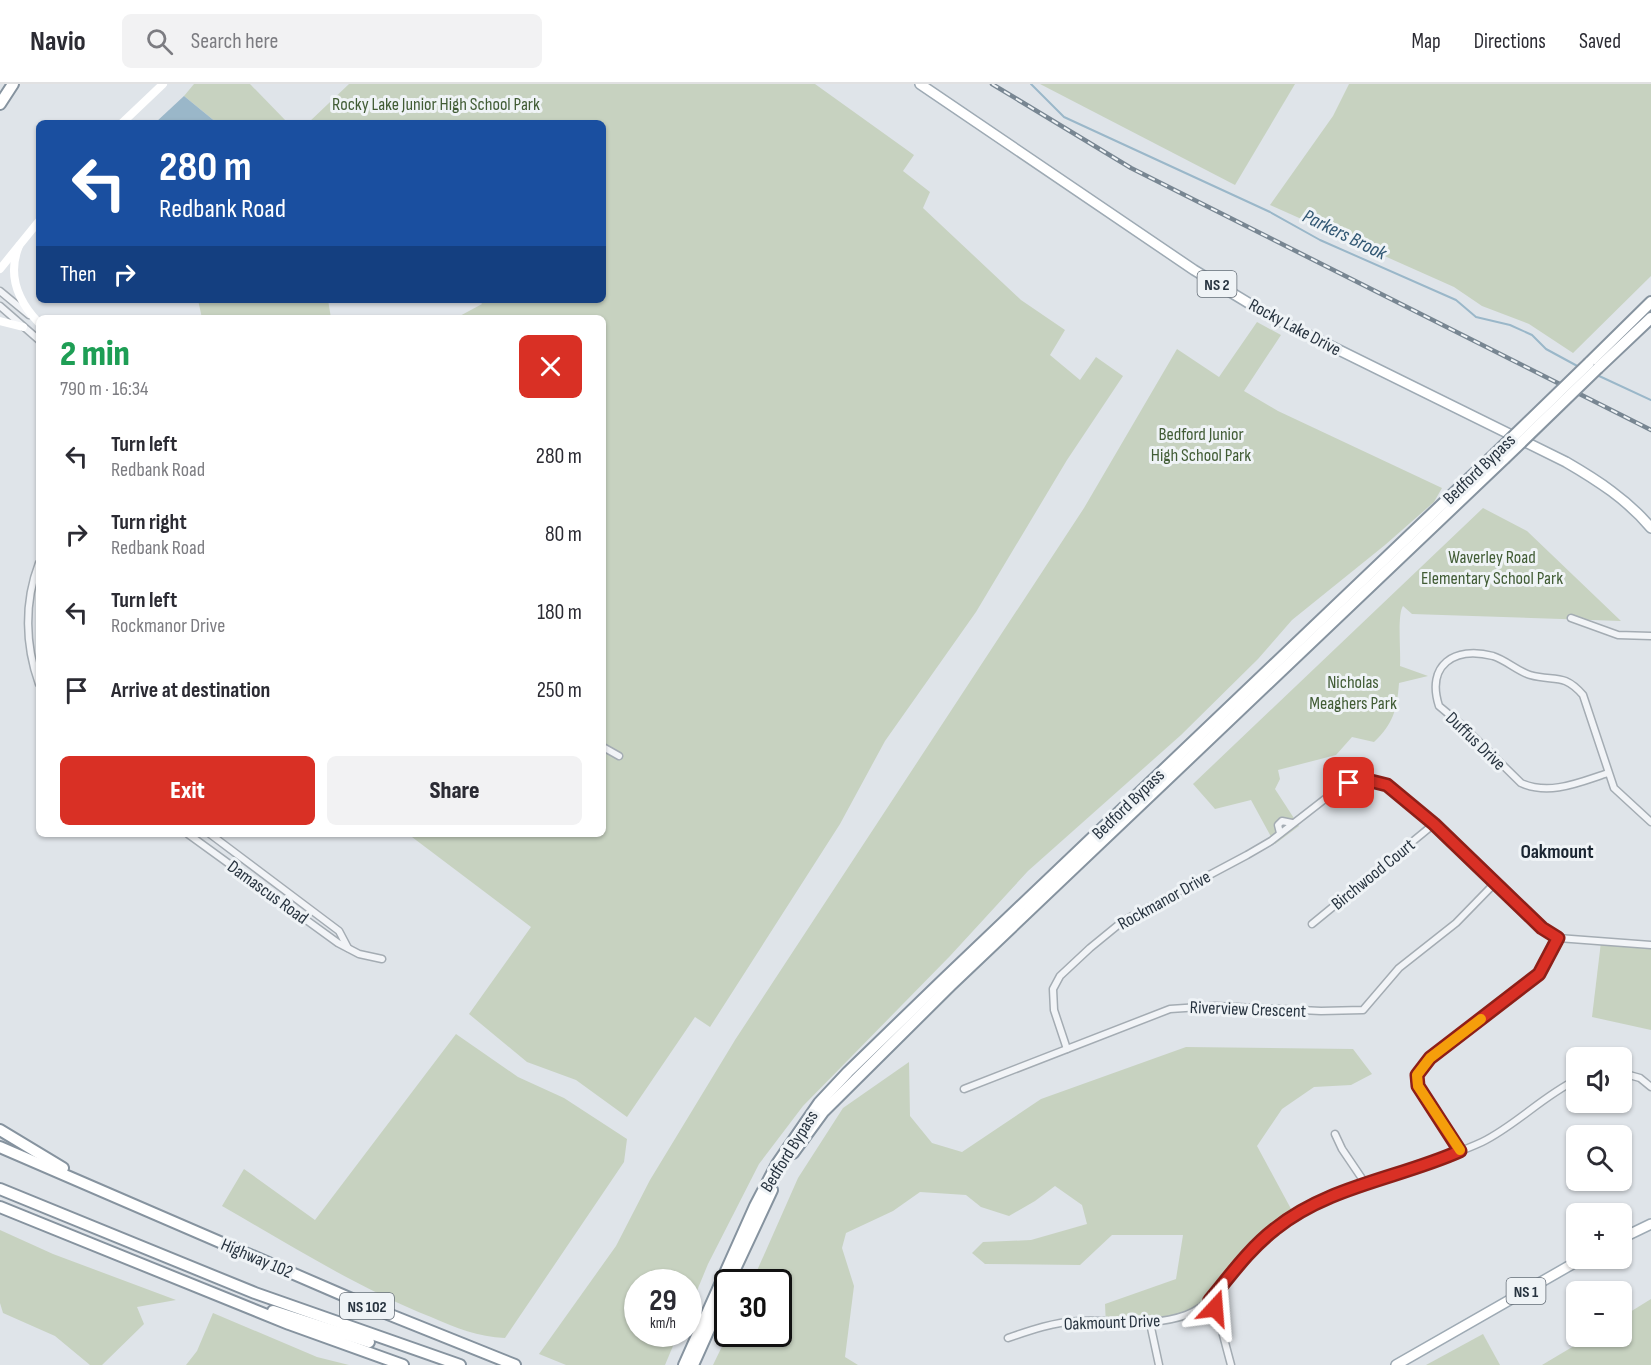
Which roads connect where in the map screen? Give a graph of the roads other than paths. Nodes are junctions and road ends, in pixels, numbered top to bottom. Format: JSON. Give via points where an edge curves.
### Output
{"nodes":[{"id":1,"x":13,"y":84,"type":"edge"},
{"id":2,"x":163,"y":84,"type":"edge"},
{"id":3,"x":920,"y":84,"type":"edge"},
{"id":4,"x":0,"y":104,"type":"edge"},
{"id":5,"x":125,"y":120,"type":"edge"},
{"id":6,"x":36,"y":225,"type":"edge"},
{"id":7,"x":19,"y":246,"type":"junction"},
{"id":8,"x":0,"y":269,"type":"edge"},
{"id":9,"x":0,"y":291,"type":"edge"},
{"id":10,"x":1651,"y":302,"type":"edge"},
{"id":11,"x":0,"y":306,"type":"edge"},
{"id":12,"x":1651,"y":318,"type":"edge"},
{"id":13,"x":36,"y":319,"type":"edge"},
{"id":14,"x":0,"y":321,"type":"edge"},
{"id":15,"x":36,"y":321,"type":"edge"},
{"id":16,"x":23,"y":327,"type":"junction"},
{"id":17,"x":36,"y":338,"type":"edge"},
{"id":18,"x":1593,"y":366,"type":"junction"},
{"id":19,"x":1499,"y":457,"type":"junction"},
{"id":20,"x":1651,"y":528,"type":"edge"},
{"id":21,"x":36,"y":574,"type":"edge"},
{"id":22,"x":1571,"y":618,"type":"dead end"},
{"id":23,"x":1651,"y":636,"type":"edge"},
{"id":24,"x":36,"y":674,"type":"edge"},
{"id":25,"x":606,"y":749,"type":"edge"},
{"id":26,"x":619,"y":756,"type":"dead end"},
{"id":27,"x":1608,"y":773,"type":"junction"},
{"id":28,"x":1651,"y":822,"type":"edge"},
{"id":29,"x":1434,"y":824,"type":"junction"},
{"id":30,"x":192,"y":837,"type":"edge"},
{"id":31,"x":214,"y":837,"type":"edge"},
{"id":32,"x":1495,"y":883,"type":"junction"},
{"id":33,"x":1312,"y":924,"type":"dead end"},
{"id":34,"x":1558,"y":938,"type":"junction"},
{"id":35,"x":1651,"y":945,"type":"edge"},
{"id":36,"x":348,"y":949,"type":"junction"},
{"id":37,"x":382,"y":959,"type":"dead end"},
{"id":38,"x":1067,"y":1049,"type":"junction"},
{"id":39,"x":1632,"y":1076,"type":"edge"},
{"id":40,"x":1566,"y":1085,"type":"edge"},
{"id":41,"x":1651,"y":1087,"type":"edge"},
{"id":42,"x":964,"y":1089,"type":"dead end"},
{"id":43,"x":0,"y":1130,"type":"edge"},
{"id":44,"x":1335,"y":1134,"type":"dead end"},
{"id":45,"x":0,"y":1147,"type":"edge"},
{"id":46,"x":1460,"y":1151,"type":"junction"},
{"id":47,"x":1365,"y":1183,"type":"junction"},
{"id":48,"x":0,"y":1189,"type":"edge"},
{"id":49,"x":105,"y":1192,"type":"junction"},
{"id":50,"x":0,"y":1207,"type":"edge"},
{"id":51,"x":1651,"y":1224,"type":"edge"},
{"id":52,"x":1632,"y":1233,"type":"edge"},
{"id":53,"x":1566,"y":1268,"type":"edge"},
{"id":54,"x":735,"y":1269,"type":"edge"},
{"id":55,"x":232,"y":1300,"type":"junction"},
{"id":56,"x":1210,"y":1300,"type":"junction"},
{"id":57,"x":714,"y":1318,"type":"edge"},
{"id":58,"x":1150,"y":1323,"type":"junction"},
{"id":59,"x":1008,"y":1338,"type":"dead end"},
{"id":60,"x":403,"y":1365,"type":"edge"},
{"id":61,"x":440,"y":1365,"type":"edge"},
{"id":62,"x":460,"y":1365,"type":"edge"},
{"id":63,"x":515,"y":1365,"type":"edge"},
{"id":64,"x":684,"y":1365,"type":"edge"},
{"id":65,"x":693,"y":1365,"type":"edge"},
{"id":66,"x":1158,"y":1365,"type":"edge"},
{"id":67,"x":1231,"y":1365,"type":"edge"},
{"id":68,"x":1396,"y":1365,"type":"edge"}],
"edges":[{"from":1,"to":4,"type":"highway"},
{"from":2,"to":5,"type":"main road"},
{"from":3,"to":20,"type":"main road","name":"Rocky Lake Drive","number":"NS 2","via":[[1194,270],[1270,316],[1566,462],[1596,479],[1638,512]]},
{"from":6,"to":7,"type":"main road"},
{"from":7,"to":8,"type":"main road"},
{"from":7,"to":13,"type":"main road","via":[[14,281]]},
{"from":9,"to":15,"type":"street"},
{"from":10,"to":18,"type":"highway","name":"Bedford Bypass"},
{"from":11,"to":16,"type":"street"},
{"from":12,"to":18,"type":"highway","name":"Bedford Bypass"},
{"from":14,"to":16,"type":"main road"},
{"from":16,"to":17,"type":"street"},
{"from":18,"to":19,"type":"highway","name":"Bedford Bypass","bridge":true},
{"from":19,"to":54,"type":"highway","name":"Bedford Bypass","via":[[824,1112],[782,1170]]},
{"from":19,"to":64,"type":"highway","name":"Bedford Bypass","via":[[944,979],[819,1103],[777,1164],[755,1206]]},
{"from":21,"to":24,"type":"street","via":[[28,617]]},
{"from":22,"to":23,"type":"street","via":[[1618,635]]},
{"from":25,"to":26,"type":"street"},
{"from":27,"to":27,"type":"street","name":"Duffus Drive","via":[[1583,695],[1574,685],[1564,679],[1527,674],[1484,655],[1453,658],[1438,669],[1434,680],[1439,706],[1521,783],[1531,788],[1558,788]]},
{"from":27,"to":28,"type":"street","name":"Duffus Drive","via":[[1614,788]]},
{"from":29,"to":32,"type":"street","name":"Rockmanor Drive"},
{"from":29,"to":33,"type":"street","name":"Birchwood Court"},
{"from":29,"to":38,"type":"street","name":"Rockmanor Drive","via":[[1387,785],[1358,780],[1339,788],[1246,855],[1123,921],[1060,976],[1052,999]]},
{"from":30,"to":36,"type":"street","name":"Damascus Road"},
{"from":31,"to":36,"type":"street","name":"Damascus Road","via":[[339,931]]},
{"from":32,"to":34,"type":"street","name":"Rockmanor Drive"},
{"from":32,"to":38,"type":"street","name":"Riverview Crescent","via":[[1456,923],[1399,968],[1363,1010],[1187,1006],[1141,1018]]},
{"from":34,"to":35,"type":"street"},
{"from":34,"to":46,"type":"street","via":[[1539,974],[1430,1058],[1417,1075],[1418,1086]]},
{"from":36,"to":37,"type":"street","name":"Damascus Road"},
{"from":38,"to":42,"type":"street","name":"Riverview Crescent"},
{"from":39,"to":41,"type":"street"},
{"from":40,"to":46,"type":"street","name":"Oakmount Drive","via":[[1484,1141]]},
{"from":43,"to":49,"type":"highway"},
{"from":44,"to":47,"type":"street"},
{"from":45,"to":49,"type":"highway","name":"Highway 102","number":"NS 102"},
{"from":46,"to":47,"type":"street","name":"Oakmount Drive"},
{"from":47,"to":56,"type":"street","name":"Oakmount Drive","via":[[1276,1228],[1249,1252]]},
{"from":48,"to":62,"type":"highway","name":"Highway 102","number":"NS 102","via":[[255,1293]]},
{"from":49,"to":63,"type":"highway","name":"Highway 102","number":"NS 102"},
{"from":50,"to":55,"type":"highway"},
{"from":51,"to":52,"type":"main road"},
{"from":53,"to":68,"type":"main road","number":"NS 1"},
{"from":55,"to":60,"type":"highway"},
{"from":55,"to":61,"type":"highway"},
{"from":56,"to":58,"type":"street","name":"Oakmount Drive","via":[[1189,1314]]},
{"from":56,"to":67,"type":"street"},
{"from":57,"to":65,"type":"highway"},
{"from":58,"to":59,"type":"street","name":"Oakmount Drive","via":[[1062,1322]]},
{"from":58,"to":66,"type":"street"}]}
